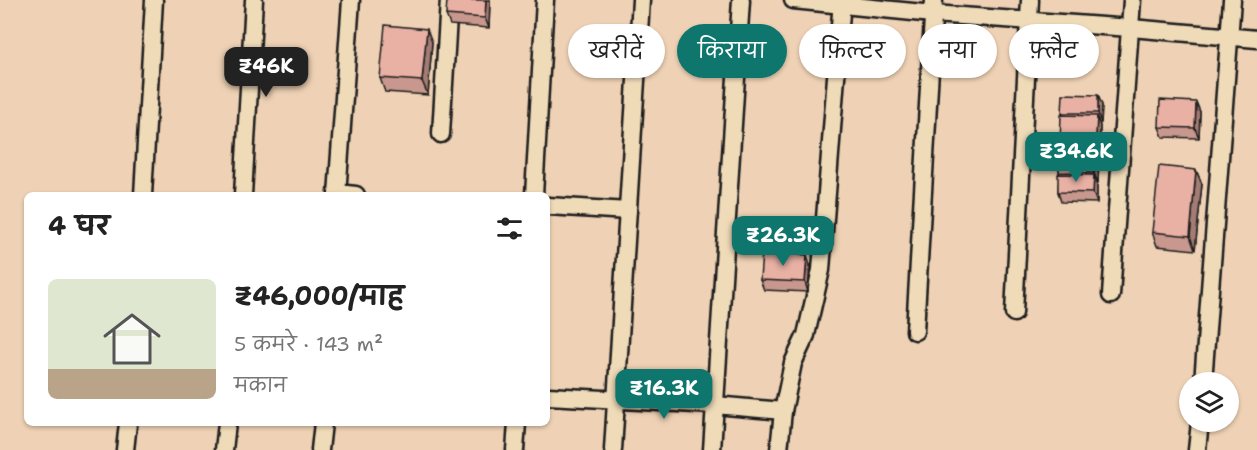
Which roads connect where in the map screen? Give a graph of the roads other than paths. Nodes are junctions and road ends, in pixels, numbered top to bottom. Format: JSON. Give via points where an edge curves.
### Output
{"nodes":[{"id":1,"x":154,"y":0,"type":"edge"},
{"id":2,"x":254,"y":0,"type":"edge"},
{"id":3,"x":351,"y":0,"type":"edge"},
{"id":4,"x":449,"y":0,"type":"edge"},
{"id":5,"x":545,"y":0,"type":"edge"},
{"id":6,"x":641,"y":0,"type":"edge"},
{"id":7,"x":741,"y":0,"type":"edge"},
{"id":8,"x":793,"y":0,"type":"edge"},
{"id":9,"x":1030,"y":0,"type":"edge"},
{"id":10,"x":1132,"y":0,"type":"edge"},
{"id":11,"x":1232,"y":0,"type":"edge"},
{"id":12,"x":842,"y":2,"type":"edge"},
{"id":13,"x":933,"y":7,"type":"edge"},
{"id":14,"x":1029,"y":21,"type":"junction"},
{"id":15,"x":1131,"y":28,"type":"junction"},
{"id":16,"x":1229,"y":38,"type":"junction"},
{"id":17,"x":1257,"y":39,"type":"edge"},
{"id":18,"x":441,"y":134,"type":"dead end"},
{"id":19,"x":143,"y":192,"type":"edge"},
{"id":20,"x":243,"y":192,"type":"edge"},
{"id":21,"x":337,"y":192,"type":"edge"},
{"id":22,"x":534,"y":192,"type":"edge"},
{"id":23,"x":550,"y":206,"type":"edge"},
{"id":24,"x":628,"y":211,"type":"junction"},
{"id":25,"x":1111,"y":295,"type":"dead end"},
{"id":26,"x":1014,"y":313,"type":"dead end"},
{"id":27,"x":915,"y":331,"type":"dead end"},
{"id":28,"x":1204,"y":372,"type":"edge"},
{"id":29,"x":550,"y":396,"type":"edge"},
{"id":30,"x":617,"y":400,"type":"junction"},
{"id":31,"x":715,"y":405,"type":"junction"},
{"id":32,"x":783,"y":411,"type":"junction"},
{"id":33,"x":128,"y":426,"type":"edge"},
{"id":34,"x":227,"y":426,"type":"edge"},
{"id":35,"x":322,"y":426,"type":"edge"},
{"id":36,"x":517,"y":426,"type":"edge"},
{"id":37,"x":1199,"y":432,"type":"edge"},
{"id":38,"x":125,"y":450,"type":"edge"},
{"id":39,"x":224,"y":450,"type":"edge"},
{"id":40,"x":320,"y":450,"type":"edge"},
{"id":41,"x":515,"y":450,"type":"edge"},
{"id":42,"x":613,"y":450,"type":"edge"},
{"id":43,"x":712,"y":450,"type":"edge"},
{"id":44,"x":780,"y":450,"type":"edge"},
{"id":45,"x":1197,"y":450,"type":"edge"}],
"edges":[{"from":1,"to":19,"type":"street"},
{"from":2,"to":20,"type":"street"},
{"from":3,"to":21,"type":"street"},
{"from":4,"to":18,"type":"street"},
{"from":5,"to":22,"type":"street"},
{"from":6,"to":24,"type":"street"},
{"from":7,"to":31,"type":"street"},
{"from":8,"to":12,"type":"street"},
{"from":9,"to":14,"type":"street"},
{"from":10,"to":15,"type":"street"},
{"from":11,"to":16,"type":"street"},
{"from":12,"to":13,"type":"street"},
{"from":12,"to":32,"type":"street","via":[[821,270]]},
{"from":13,"to":14,"type":"street"},
{"from":13,"to":27,"type":"street"},
{"from":14,"to":15,"type":"street"},
{"from":14,"to":26,"type":"street"},
{"from":15,"to":16,"type":"street"},
{"from":15,"to":25,"type":"street"},
{"from":16,"to":17,"type":"street"},
{"from":16,"to":28,"type":"street"},
{"from":23,"to":24,"type":"street"},
{"from":24,"to":30,"type":"street"},
{"from":29,"to":30,"type":"street"},
{"from":30,"to":31,"type":"street"},
{"from":30,"to":42,"type":"street"},
{"from":31,"to":32,"type":"street"},
{"from":31,"to":43,"type":"street"},
{"from":32,"to":44,"type":"street"},
{"from":33,"to":38,"type":"street"},
{"from":34,"to":39,"type":"street"},
{"from":35,"to":40,"type":"street"},
{"from":36,"to":41,"type":"street"},
{"from":37,"to":45,"type":"street"}]}
